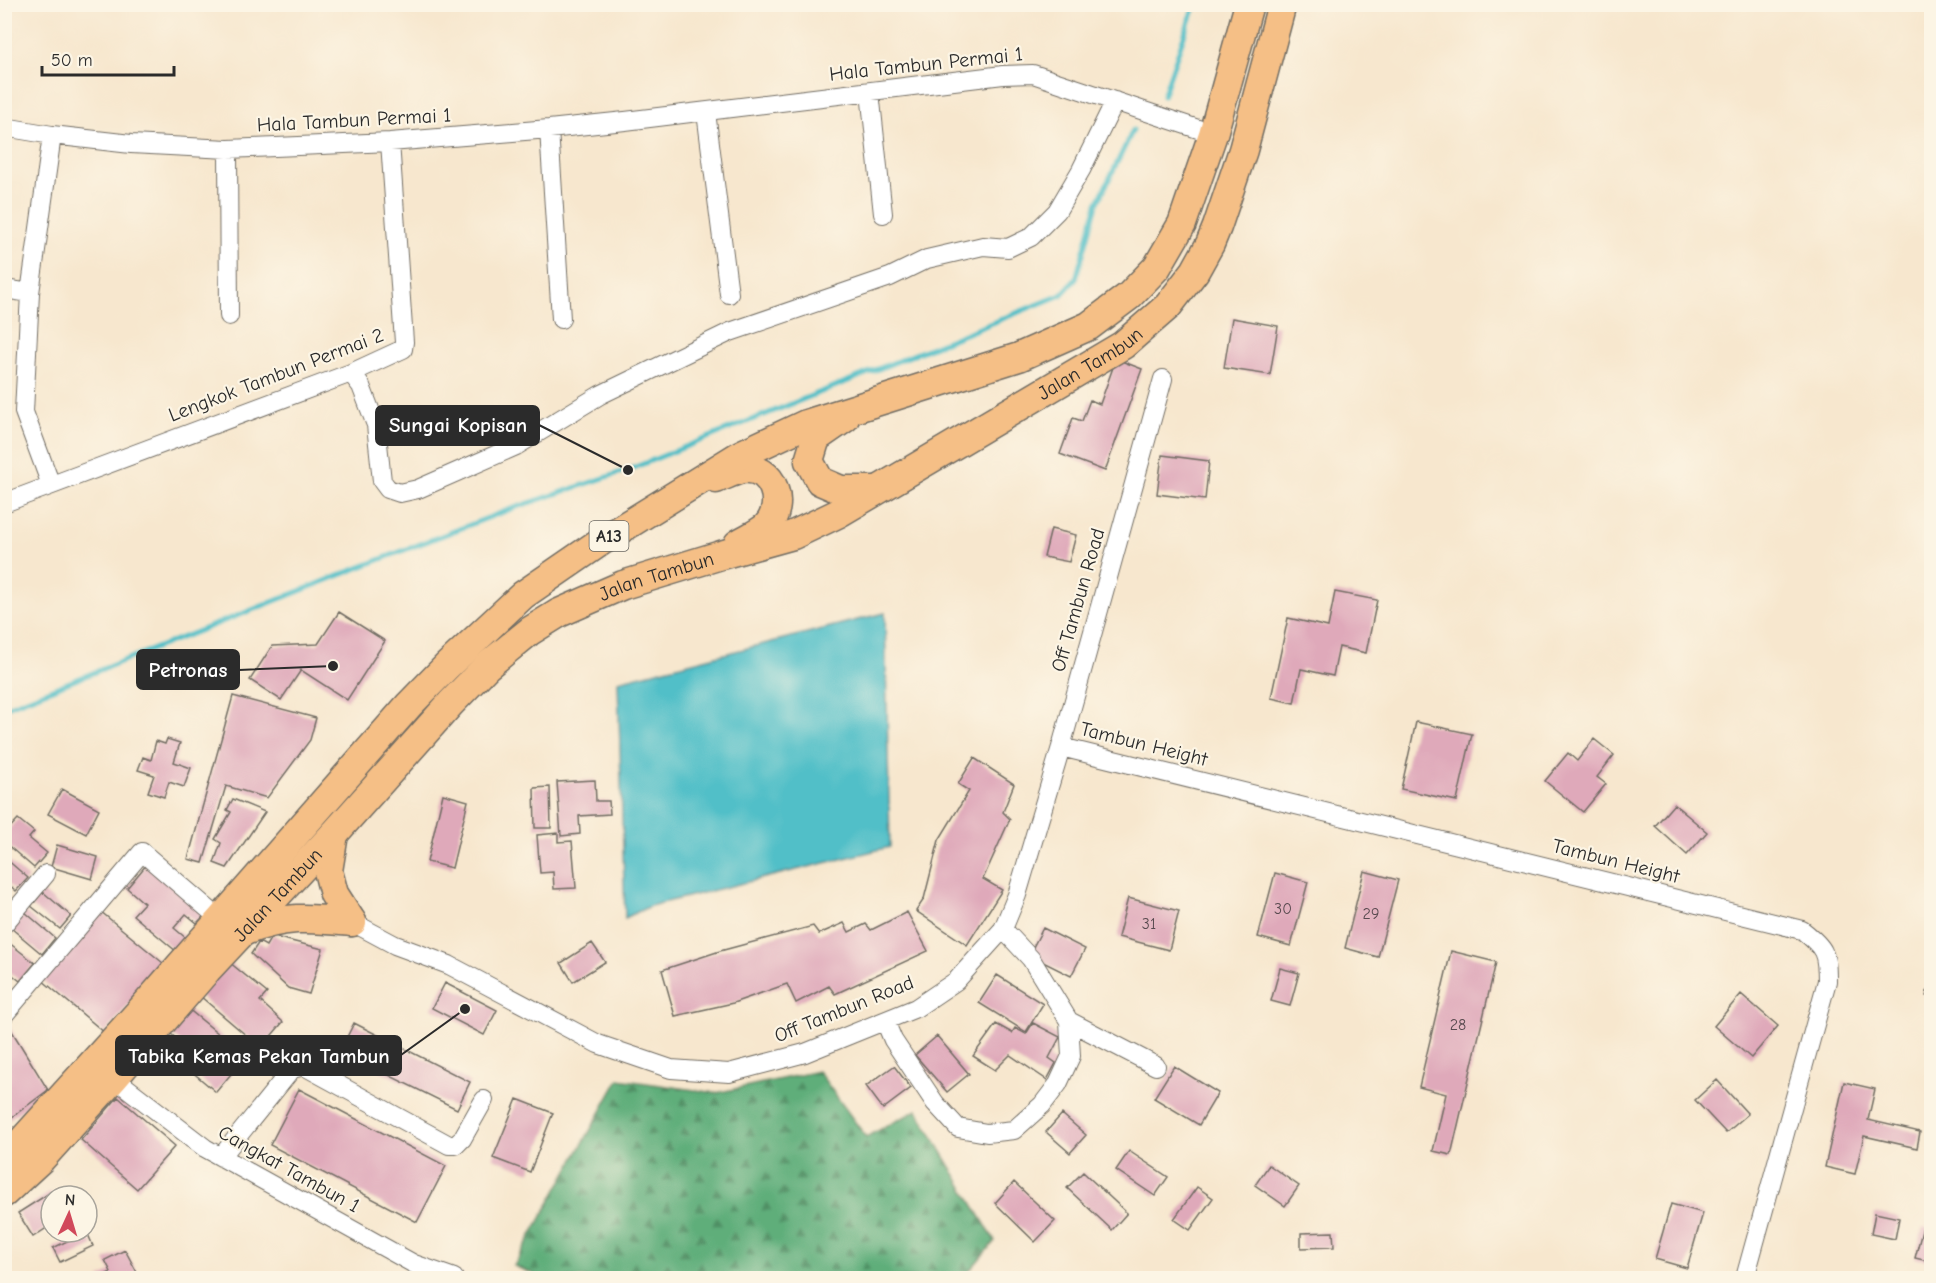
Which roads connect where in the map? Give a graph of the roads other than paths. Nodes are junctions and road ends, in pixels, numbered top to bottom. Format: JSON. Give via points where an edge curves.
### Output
{"nodes":[{"id":1,"x":1282,"y":4,"type":"edge"},
{"id":2,"x":1243,"y":13,"type":"edge"},
{"id":3,"x":870,"y":92,"type":"junction"},
{"id":4,"x":1115,"y":101,"type":"junction"},
{"id":5,"x":706,"y":112,"type":"junction"},
{"id":6,"x":4,"y":128,"type":"edge"},
{"id":7,"x":549,"y":129,"type":"junction"},
{"id":8,"x":1214,"y":134,"type":"junction"},
{"id":9,"x":52,"y":135,"type":"junction"},
{"id":10,"x":390,"y":142,"type":"junction"},
{"id":11,"x":228,"y":149,"type":"junction"},
{"id":12,"x":883,"y":214,"type":"dead end"},
{"id":13,"x":4,"y":289,"type":"edge"},
{"id":14,"x":30,"y":293,"type":"junction"},
{"id":15,"x":729,"y":294,"type":"dead end"},
{"id":16,"x":229,"y":316,"type":"dead end"},
{"id":17,"x":561,"y":319,"type":"dead end"},
{"id":18,"x":351,"y":373,"type":"junction"},
{"id":19,"x":1163,"y":379,"type":"dead end"},
{"id":20,"x":860,"y":407,"type":"junction"},
{"id":21,"x":51,"y":485,"type":"junction"},
{"id":22,"x":875,"y":490,"type":"junction"},
{"id":23,"x":683,"y":492,"type":"junction"},
{"id":24,"x":4,"y":503,"type":"edge"},
{"id":25,"x":721,"y":555,"type":"junction"},
{"id":26,"x":1060,"y":747,"type":"junction"},
{"id":27,"x":334,"y":834,"type":"junction"},
{"id":28,"x":46,"y":874,"type":"dead end"},
{"id":29,"x":352,"y":922,"type":"junction"},
{"id":30,"x":4,"y":924,"type":"edge"},
{"id":31,"x":232,"y":926,"type":"junction"},
{"id":32,"x":1003,"y":929,"type":"junction"},
{"id":33,"x":4,"y":1014,"type":"edge"},
{"id":34,"x":885,"y":1021,"type":"junction"},
{"id":35,"x":1069,"y":1021,"type":"junction"},
{"id":36,"x":1156,"y":1066,"type":"dead end"},
{"id":37,"x":114,"y":1078,"type":"junction"},
{"id":38,"x":484,"y":1100,"type":"dead end"},
{"id":39,"x":4,"y":1157,"type":"edge"},
{"id":40,"x":221,"y":1157,"type":"junction"},
{"id":41,"x":4,"y":1193,"type":"edge"},
{"id":42,"x":412,"y":1271,"type":"edge"},
{"id":43,"x":454,"y":1278,"type":"edge"},
{"id":44,"x":1745,"y":1278,"type":"edge"}],
"edges":[{"from":1,"to":22,"type":"main road","name":"Jalan Tambun","via":[[1243,150],[1210,244],[1168,306],[1123,345]]},
{"from":2,"to":8,"type":"main road","name":"Jalan Tambun","number":"A13"},
{"from":3,"to":4,"type":"street","name":"Hala Tambun Permai 1","via":[[1033,74]]},
{"from":3,"to":5,"type":"street","name":"Hala Tambun Permai 1"},
{"from":3,"to":12,"type":"street"},
{"from":4,"to":8,"type":"street","name":"Hala Tambun Permai 1"},
{"from":4,"to":18,"type":"street","via":[[1057,211],[1031,237],[1008,248],[984,246],[927,259],[890,277],[730,332],[600,395],[516,446],[417,489],[400,493],[388,489],[382,481],[376,425],[361,386]]},
{"from":5,"to":7,"type":"street","name":"Hala Tambun Permai 1"},
{"from":5,"to":15,"type":"street"},
{"from":6,"to":9,"type":"street","name":"Hala Tambun Permai 1"},
{"from":7,"to":10,"type":"street","name":"Hala Tambun Permai 1"},
{"from":7,"to":17,"type":"street"},
{"from":8,"to":20,"type":"main road","name":"Jalan Tambun","number":"A13","via":[[1182,224],[1157,267],[1129,296],[1089,326],[1019,357]]},
{"from":9,"to":11,"type":"street","name":"Hala Tambun Permai 1"},
{"from":9,"to":14,"type":"street"},
{"from":10,"to":11,"type":"street","name":"Hala Tambun Permai 1"},
{"from":10,"to":18,"type":"street","name":"Lengkok Tambun Permai 2","via":[[403,349]]},
{"from":11,"to":16,"type":"street"},
{"from":13,"to":14,"type":"street"},
{"from":14,"to":21,"type":"street","via":[[24,412]]},
{"from":18,"to":21,"type":"street","name":"Lengkok Tambun Permai 2"},
{"from":19,"to":26,"type":"street","name":"Off Tambun Road"},
{"from":20,"to":22,"type":"main road","via":[[816,438],[809,461],[820,481],[841,490]]},
{"from":20,"to":23,"type":"main road","name":"Jalan Tambun","number":"A13","via":[[806,424],[742,454]]},
{"from":21,"to":24,"type":"street","name":"Lengkok Tambun Permai 2"},
{"from":22,"to":25,"type":"main road","name":"Jalan Tambun","via":[[793,535]]},
{"from":23,"to":25,"type":"main road","via":[[743,469],[761,472],[775,488],[777,508],[766,526]]},
{"from":23,"to":31,"type":"main road","name":"Jalan Tambun","number":"A13","via":[[603,540],[523,595],[492,623],[409,705]]},
{"from":25,"to":27,"type":"main road","name":"Jalan Tambun","via":[[623,585],[559,613],[530,631],[487,666],[451,703]]},
{"from":26,"to":32,"type":"street","name":"Off Tambun Road","via":[[1017,896]]},
{"from":26,"to":44,"type":"street","name":"Tambun Height","via":[[1802,930],[1817,942],[1827,960],[1827,981]]},
{"from":27,"to":29,"type":"main road","via":[[328,871],[334,894]]},
{"from":27,"to":31,"type":"main road","name":"Jalan Tambun","via":[[300,870]]},
{"from":28,"to":30,"type":"street"},
{"from":29,"to":31,"type":"main road","via":[[293,919]]},
{"from":29,"to":34,"type":"street","name":"Off Tambun Road","via":[[395,945],[449,965],[598,1044],[671,1069],[729,1073],[805,1053]]},
{"from":31,"to":33,"type":"street","via":[[142,852]]},
{"from":31,"to":37,"type":"main road","name":"Jalan Tambun","number":"A13","via":[[207,970]]},
{"from":31,"to":39,"type":"main road","name":"Jalan Tambun","number":"A13","via":[[142,1009]]},
{"from":32,"to":34,"type":"street","name":"Off Tambun Road","via":[[956,981],[916,1008]]},
{"from":32,"to":35,"type":"street","via":[[1031,959]]},
{"from":34,"to":35,"type":"street","via":[[893,1040],[935,1103],[958,1128],[987,1133],[1014,1130],[1059,1084],[1071,1056]]},
{"from":35,"to":36,"type":"street"},
{"from":37,"to":40,"type":"street","name":"Cangkat Tambun 1"},
{"from":37,"to":41,"type":"main road","name":"Jalan Tambun","number":"A13","via":[[42,1158]]},
{"from":38,"to":40,"type":"street","via":[[462,1139],[456,1145],[449,1144],[304,1066],[292,1068]]},
{"from":40,"to":42,"type":"street","name":"Cangkat Tambun 1"},
{"from":42,"to":43,"type":"street","name":"Cangkat Tambun 1"}]}
